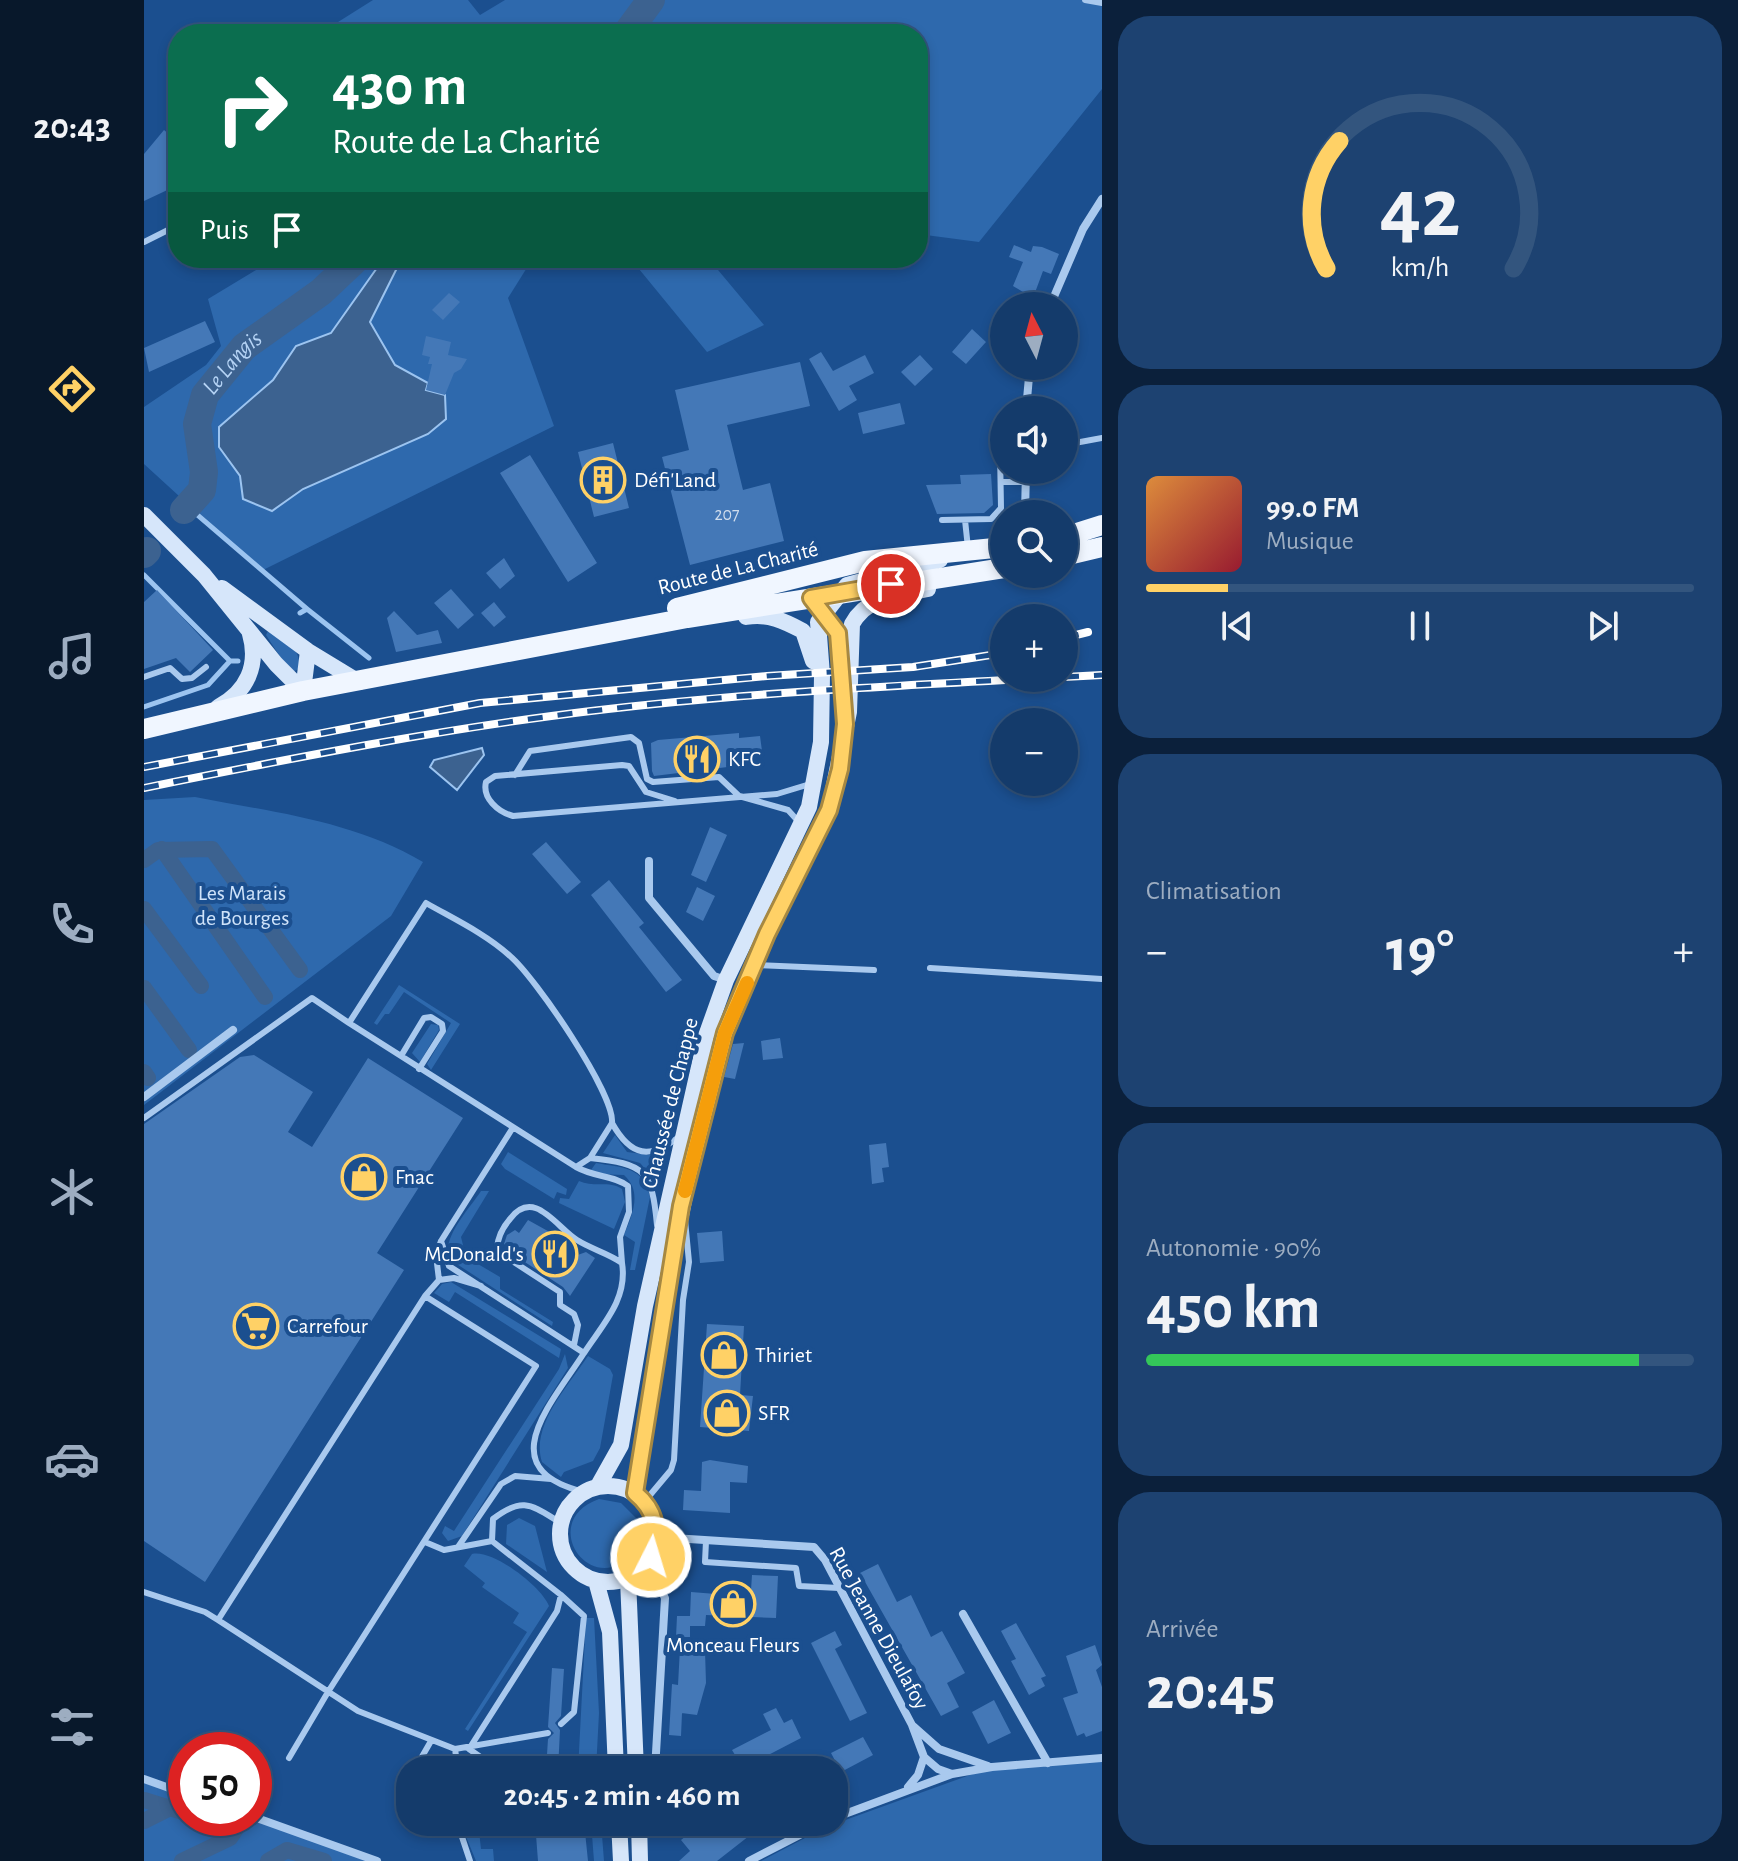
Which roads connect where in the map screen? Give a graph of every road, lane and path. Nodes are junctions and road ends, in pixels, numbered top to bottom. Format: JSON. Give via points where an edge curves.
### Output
{"nodes":[{"id":1,"x":1085,"y":0,"type":"edge"},
{"id":2,"x":1102,"y":3,"type":"edge"},
{"id":3,"x":1102,"y":199,"type":"edge"},
{"id":4,"x":168,"y":230,"type":"edge"},
{"id":5,"x":144,"y":242,"type":"edge"},
{"id":6,"x":1056,"y":292,"type":"edge"},
{"id":7,"x":1102,"y":438,"type":"edge"},
{"id":8,"x":1078,"y":442,"type":"edge"},
{"id":9,"x":1001,"y":484,"type":"edge"},
{"id":10,"x":149,"y":519,"type":"edge"},
{"id":11,"x":942,"y":520,"type":"dead end"},
{"id":12,"x":965,"y":520,"type":"junction"},
{"id":13,"x":1102,"y":525,"type":"edge"},
{"id":14,"x":1078,"y":533,"type":"edge"},
{"id":15,"x":1102,"y":547,"type":"edge"},
{"id":16,"x":990,"y":549,"type":"edge"},
{"id":17,"x":968,"y":552,"type":"junction"},
{"id":18,"x":1078,"y":553,"type":"edge"},
{"id":19,"x":990,"y":572,"type":"edge"},
{"id":20,"x":990,"y":573,"type":"edge"},
{"id":21,"x":204,"y":575,"type":"junction"},
{"id":22,"x":771,"y":584,"type":"junction"},
{"id":23,"x":840,"y":593,"type":"junction"},
{"id":24,"x":818,"y":606,"type":"junction"},
{"id":25,"x":249,"y":628,"type":"junction"},
{"id":26,"x":535,"y":649,"type":"junction"},
{"id":27,"x":308,"y":651,"type":"junction"},
{"id":28,"x":206,"y":667,"type":"dead end"},
{"id":29,"x":144,"y":677,"type":"edge"},
{"id":30,"x":359,"y":682,"type":"junction"},
{"id":31,"x":303,"y":691,"type":"junction"},
{"id":32,"x":208,"y":712,"type":"junction"},
{"id":33,"x":145,"y":725,"type":"edge"},
{"id":34,"x":821,"y":742,"type":"junction"},
{"id":35,"x":840,"y":769,"type":"junction"},
{"id":36,"x":515,"y":775,"type":"junction"},
{"id":37,"x":813,"y":782,"type":"junction"},
{"id":38,"x":739,"y":796,"type":"junction"},
{"id":39,"x":675,"y":801,"type":"junction"},
{"id":40,"x":801,"y":824,"type":"junction"},
{"id":41,"x":649,"y":861,"type":"dead end"},
{"id":42,"x":754,"y":964,"type":"junction"},
{"id":43,"x":930,"y":968,"type":"dead end"},
{"id":44,"x":874,"y":970,"type":"dead end"},
{"id":45,"x":1102,"y":979,"type":"edge"},
{"id":46,"x":726,"y":980,"type":"junction"},
{"id":47,"x":744,"y":988,"type":"junction"},
{"id":48,"x":349,"y":1023,"type":"junction"},
{"id":49,"x":233,"y":1030,"type":"dead end"},
{"id":50,"x":401,"y":1056,"type":"junction"},
{"id":51,"x":419,"y":1069,"type":"junction"},
{"id":52,"x":144,"y":1097,"type":"edge"},
{"id":53,"x":144,"y":1118,"type":"edge"},
{"id":54,"x":612,"y":1123,"type":"junction"},
{"id":55,"x":512,"y":1129,"type":"junction"},
{"id":56,"x":683,"y":1134,"type":"junction"},
{"id":57,"x":590,"y":1158,"type":"junction"},
{"id":58,"x":576,"y":1167,"type":"junction"},
{"id":59,"x":681,"y":1206,"type":"junction"},
{"id":60,"x":441,"y":1241,"type":"junction"},
{"id":61,"x":659,"y":1244,"type":"junction"},
{"id":62,"x":622,"y":1263,"type":"junction"},
{"id":63,"x":439,"y":1280,"type":"junction"},
{"id":64,"x":481,"y":1286,"type":"junction"},
{"id":65,"x":425,"y":1296,"type":"junction"},
{"id":66,"x":574,"y":1345,"type":"junction"},
{"id":67,"x":584,"y":1353,"type":"junction"},
{"id":68,"x":551,"y":1479,"type":"junction"},
{"id":69,"x":591,"y":1489,"type":"junction"},
{"id":70,"x":640,"y":1497,"type":"junction"},
{"id":71,"x":561,"y":1523,"type":"junction"},
{"id":72,"x":657,"y":1537,"type":"junction"},
{"id":73,"x":492,"y":1541,"type":"junction"},
{"id":74,"x":706,"y":1541,"type":"junction"},
{"id":75,"x":425,"y":1542,"type":"junction"},
{"id":76,"x":458,"y":1547,"type":"junction"},
{"id":77,"x":647,"y":1563,"type":"junction"},
{"id":78,"x":628,"y":1579,"type":"junction"},
{"id":79,"x":596,"y":1581,"type":"junction"},
{"id":80,"x":839,"y":1588,"type":"junction"},
{"id":81,"x":144,"y":1592,"type":"edge"},
{"id":82,"x":561,"y":1595,"type":"junction"},
{"id":83,"x":963,"y":1614,"type":"dead end"},
{"id":84,"x":218,"y":1620,"type":"junction"},
{"id":85,"x":328,"y":1692,"type":"junction"},
{"id":86,"x":561,"y":1724,"type":"dead end"},
{"id":87,"x":912,"y":1725,"type":"junction"},
{"id":88,"x":548,"y":1733,"type":"dead end"},
{"id":89,"x":431,"y":1741,"type":"junction"},
{"id":90,"x":455,"y":1749,"type":"junction"},
{"id":91,"x":469,"y":1749,"type":"junction"},
{"id":92,"x":422,"y":1756,"type":"edge"},
{"id":93,"x":456,"y":1756,"type":"edge"},
{"id":94,"x":479,"y":1756,"type":"edge"},
{"id":95,"x":615,"y":1756,"type":"edge"},
{"id":96,"x":635,"y":1756,"type":"edge"},
{"id":97,"x":656,"y":1756,"type":"edge"},
{"id":98,"x":924,"y":1757,"type":"junction"},
{"id":99,"x":289,"y":1758,"type":"dead end"},
{"id":100,"x":1102,"y":1758,"type":"edge"},
{"id":101,"x":1048,"y":1763,"type":"junction"},
{"id":102,"x":992,"y":1767,"type":"junction"},
{"id":103,"x":952,"y":1774,"type":"junction"},
{"id":104,"x":144,"y":1779,"type":"edge"},
{"id":105,"x":168,"y":1788,"type":"edge"},
{"id":106,"x":906,"y":1790,"type":"junction"},
{"id":107,"x":848,"y":1813,"type":"edge"},
{"id":108,"x":272,"y":1823,"type":"edge"},
{"id":109,"x":462,"y":1836,"type":"edge"},
{"id":110,"x":620,"y":1836,"type":"edge"},
{"id":111,"x":640,"y":1836,"type":"edge"},
{"id":112,"x":798,"y":1836,"type":"edge"},
{"id":113,"x":377,"y":1861,"type":"edge"},
{"id":114,"x":470,"y":1861,"type":"edge"},
{"id":115,"x":621,"y":1861,"type":"edge"},
{"id":116,"x":640,"y":1861,"type":"edge"},
{"id":117,"x":749,"y":1861,"type":"edge"}],
"edges":[{"from":1,"to":2,"type":"lane"},
{"from":3,"to":6,"type":"street"},
{"from":4,"to":5,"type":"lane"},
{"from":7,"to":8,"type":"lane"},
{"from":9,"to":12,"type":"lane","via":[[1001,508],[991,519]]},
{"from":10,"to":21,"type":"main road"},
{"from":11,"to":12,"type":"lane"},
{"from":12,"to":17,"type":"lane"},
{"from":13,"to":14,"type":"main road"},
{"from":15,"to":18,"type":"main road"},
{"from":16,"to":17,"type":"main road","name":"Route de La Charité"},
{"from":17,"to":22,"type":"main road","name":"Route de La Charité","via":[[865,561]]},
{"from":17,"to":23,"type":"main road","via":[[847,585]]},
{"from":19,"to":23,"type":"main road","name":"Route de La Charité"},
{"from":20,"to":35,"type":"main road","name":"Chaussée de Chappe","via":[[872,601],[859,612],[852,624],[849,712]]},
{"from":21,"to":25,"type":"main road"},
{"from":21,"to":27,"type":"main road"},
{"from":22,"to":24,"type":"main road"},
{"from":22,"to":26,"type":"main road","name":"Route de La Charité","via":[[579,632]]},
{"from":23,"to":24,"type":"main road","name":"Route de La Charité"},
{"from":24,"to":26,"type":"main road","name":"Route de La Charité","via":[[687,618]]},
{"from":24,"to":34,"type":"main road","name":"Chaussée de Chappe"},
{"from":24,"to":35,"type":"main road","name":"Chaussée de Chappe","via":[[838,633],[845,724]]},
{"from":25,"to":31,"type":"main road"},
{"from":25,"to":32,"type":"main road","via":[[255,651],[250,676],[237,695]]},
{"from":26,"to":30,"type":"main road","name":"Route de La Charité"},
{"from":26,"to":34,"type":"main road","name":"Chaussée de Chappe","via":[[576,648],[759,615],[779,619],[803,631],[813,654]]},
{"from":27,"to":30,"type":"main road"},
{"from":27,"to":31,"type":"main road"},
{"from":28,"to":29,"type":"lane","via":[[192,678],[182,679],[170,668]]},
{"from":30,"to":31,"type":"main road","name":"Route de La Charité"},
{"from":31,"to":32,"type":"main road","name":"Route de La Charité"},
{"from":32,"to":33,"type":"main road","name":"Route de La Charité"},
{"from":34,"to":37,"type":"main road","name":"Chaussée de Chappe"},
{"from":35,"to":42,"type":"main road","name":"Chaussée de Chappe","via":[[829,810]]},
{"from":36,"to":38,"type":"lane","via":[[530,751],[624,736],[639,743],[647,779],[719,777]]},
{"from":36,"to":39,"type":"lane","via":[[629,766],[646,792]]},
{"from":36,"to":39,"type":"lane","via":[[495,776],[484,790],[513,816]]},
{"from":37,"to":38,"type":"lane","via":[[777,794]]},
{"from":37,"to":40,"type":"main road","name":"Chaussée de Chappe"},
{"from":38,"to":39,"type":"lane"},
{"from":38,"to":40,"type":"lane","via":[[788,810]]},
{"from":40,"to":46,"type":"main road","name":"Chaussée de Chappe"},
{"from":41,"to":46,"type":"street","via":[[649,898],[714,976]]},
{"from":42,"to":44,"type":"lane"},
{"from":42,"to":47,"type":"main road","name":"Chaussée de Chappe"},
{"from":43,"to":45,"type":"lane"},
{"from":46,"to":47,"type":"lane"},
{"from":46,"to":56,"type":"main road","name":"Chaussée de Chappe","via":[[706,1036]]},
{"from":47,"to":59,"type":"main road","name":"Chaussée de Chappe","via":[[725,1033]]},
{"from":48,"to":50,"type":"lane"},
{"from":48,"to":53,"type":"lane","via":[[312,998]]},
{"from":48,"to":54,"type":"lane","via":[[426,903],[509,955],[537,984],[609,1101]]},
{"from":49,"to":52,"type":"street"},
{"from":50,"to":51,"type":"lane"},
{"from":50,"to":51,"type":"lane","via":[[424,1018],[442,1024],[443,1031]]},
{"from":51,"to":55,"type":"lane"},
{"from":54,"to":56,"type":"lane","via":[[623,1144],[638,1152],[665,1148]]},
{"from":54,"to":57,"type":"lane"},
{"from":55,"to":58,"type":"lane"},
{"from":55,"to":60,"type":"lane"},
{"from":56,"to":61,"type":"main road","name":"Chaussée de Chappe"},
{"from":57,"to":58,"type":"lane"},
{"from":57,"to":61,"type":"lane","via":[[621,1161],[646,1174],[654,1189]]},
{"from":58,"to":62,"type":"lane","via":[[628,1186],[629,1212],[620,1237]]},
{"from":59,"to":70,"type":"main road","name":"Chaussée de Chappe"},
{"from":59,"to":70,"type":"lane","via":[[690,1241],[674,1460],[671,1470]]},
{"from":60,"to":63,"type":"lane","via":[[436,1255]]},
{"from":60,"to":64,"type":"lane","via":[[449,1266]]},
{"from":61,"to":69,"type":"main road","name":"Chaussée de Chappe","via":[[621,1445]]},
{"from":62,"to":66,"type":"lane","via":[[578,1241],[537,1208],[512,1216],[497,1239],[503,1255],[560,1292],[560,1305],[574,1314],[578,1325]]},
{"from":62,"to":67,"type":"lane","via":[[625,1280],[618,1303]]},
{"from":63,"to":64,"type":"lane","via":[[454,1278]]},
{"from":63,"to":65,"type":"lane"},
{"from":64,"to":66,"type":"lane"},
{"from":65,"to":75,"type":"lane","via":[[536,1366]]},
{"from":65,"to":84,"type":"lane"},
{"from":66,"to":67,"type":"lane"},
{"from":67,"to":68,"type":"lane","via":[[535,1428],[535,1464]]},
{"from":68,"to":69,"type":"lane"},
{"from":68,"to":76,"type":"lane","via":[[515,1476],[501,1484]]},
{"from":69,"to":70,"type":"main road","via":[[619,1487]]},
{"from":69,"to":71,"type":"main road","name":"Chaussée de Chappe","via":[[574,1498]]},
{"from":70,"to":72,"type":"main road","name":"Chaussée de Chappe","via":[[655,1519]]},
{"from":71,"to":73,"type":"lane","via":[[529,1504],[512,1505],[493,1519]]},
{"from":71,"to":79,"type":"main road","via":[[563,1551],[574,1569]]},
{"from":72,"to":74,"type":"street"},
{"from":72,"to":77,"type":"main road"},
{"from":73,"to":76,"type":"lane"},
{"from":73,"to":82,"type":"lane"},
{"from":74,"to":80,"type":"street","name":"Rue Jeanne Dieulafoy","via":[[814,1547]]},
{"from":74,"to":80,"type":"lane","via":[[705,1562],[796,1568],[799,1586]]},
{"from":75,"to":76,"type":"lane","via":[[444,1550]]},
{"from":75,"to":85,"type":"lane"},
{"from":77,"to":78,"type":"main road"},
{"from":77,"to":97,"type":"street","via":[[665,1598]]},
{"from":78,"to":79,"type":"main road"},
{"from":78,"to":96,"type":"main road"},
{"from":79,"to":95,"type":"main road","via":[[610,1632]]},
{"from":80,"to":87,"type":"street","name":"Rue Jeanne Dieulafoy"},
{"from":81,"to":84,"type":"lane"},
{"from":82,"to":86,"type":"lane","via":[[584,1616],[574,1712]]},
{"from":82,"to":91,"type":"lane","via":[[557,1611]]},
{"from":83,"to":101,"type":"street"},
{"from":84,"to":85,"type":"lane"},
{"from":85,"to":89,"type":"lane","via":[[358,1711]]},
{"from":85,"to":99,"type":"lane"},
{"from":87,"to":98,"type":"street","name":"Rue Jeanne Dieulafoy"},
{"from":87,"to":102,"type":"street","name":"Rue Jeanne Dieulafoy","via":[[939,1749]]},
{"from":88,"to":91,"type":"lane"},
{"from":89,"to":90,"type":"lane"},
{"from":89,"to":92,"type":"lane"},
{"from":90,"to":91,"type":"lane"},
{"from":90,"to":93,"type":"lane"},
{"from":91,"to":94,"type":"lane"},
{"from":98,"to":103,"type":"street"},
{"from":98,"to":106,"type":"street"},
{"from":100,"to":101,"type":"street"},
{"from":101,"to":102,"type":"street"},
{"from":102,"to":103,"type":"street"},
{"from":103,"to":106,"type":"street"},
{"from":104,"to":105,"type":"street"},
{"from":106,"to":107,"type":"street"},
{"from":108,"to":113,"type":"street"},
{"from":109,"to":114,"type":"lane"},
{"from":110,"to":115,"type":"main road"},
{"from":111,"to":116,"type":"main road"},
{"from":112,"to":117,"type":"street"}]}
